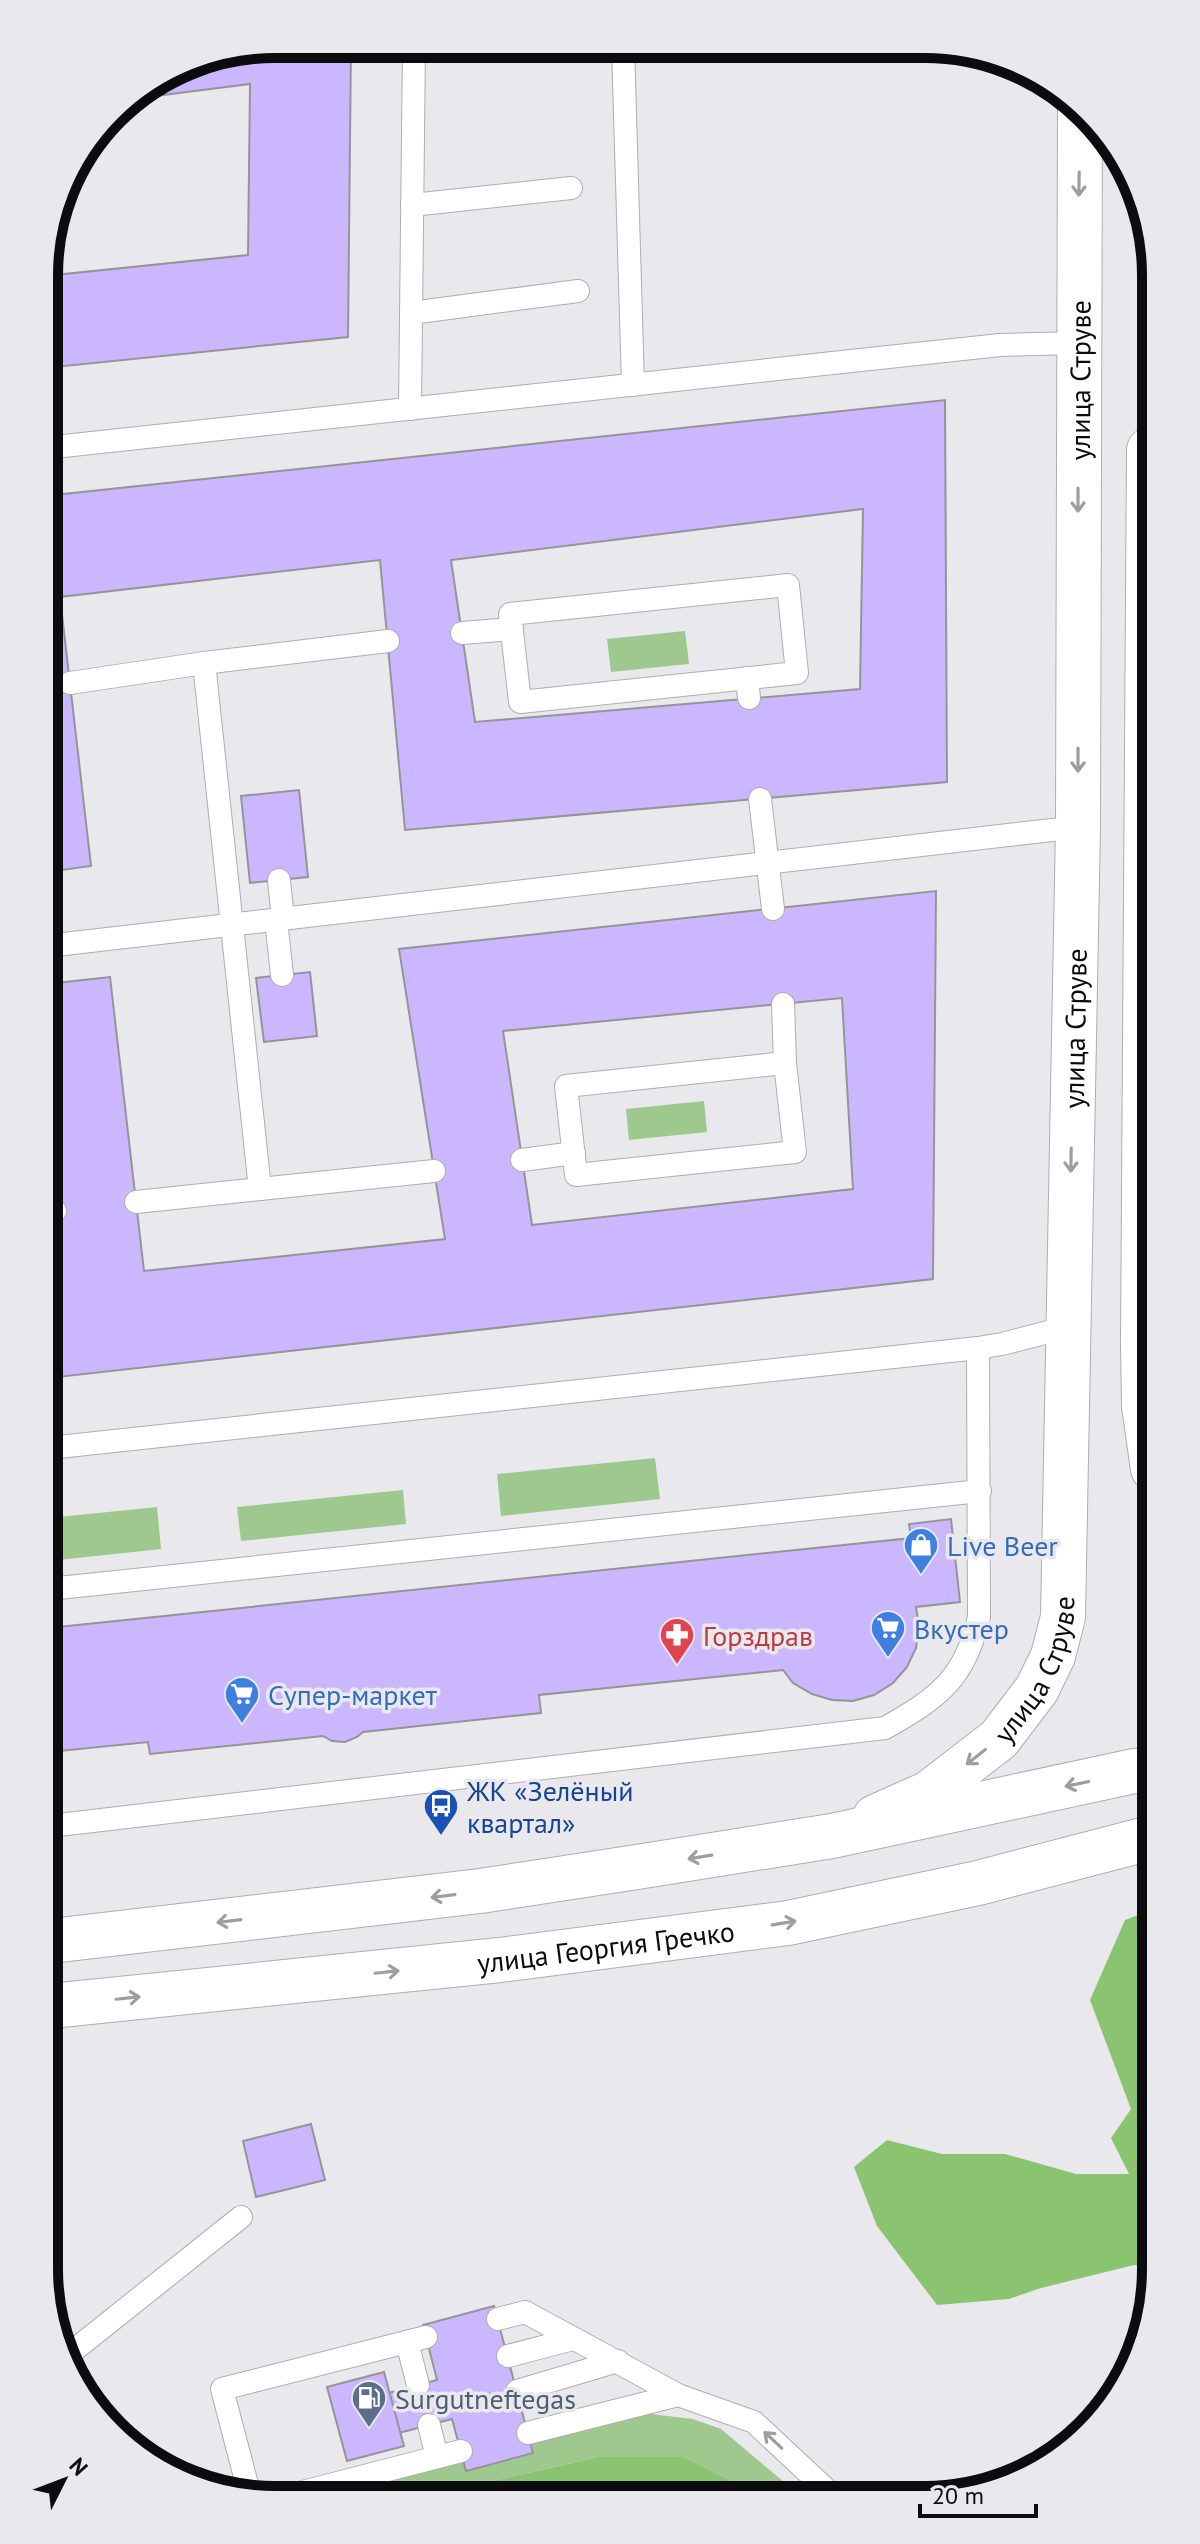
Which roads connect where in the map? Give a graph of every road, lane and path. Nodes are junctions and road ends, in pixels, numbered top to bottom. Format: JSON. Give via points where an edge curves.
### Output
{"nodes":[{"id":1,"x":414,"y":58,"type":"edge"},
{"id":2,"x":623,"y":58,"type":"edge"},
{"id":3,"x":1080,"y":124,"type":"edge"},
{"id":4,"x":571,"y":188,"type":"dead end"},
{"id":5,"x":412,"y":205,"type":"junction"},
{"id":6,"x":578,"y":291,"type":"dead end"},
{"id":7,"x":411,"y":313,"type":"junction"},
{"id":8,"x":1078,"y":343,"type":"junction"},
{"id":9,"x":633,"y":385,"type":"junction"},
{"id":10,"x":410,"y":409,"type":"junction"},
{"id":11,"x":58,"y":447,"type":"edge"},
{"id":12,"x":512,"y":629,"type":"junction"},
{"id":13,"x":462,"y":633,"type":"dead end"},
{"id":14,"x":388,"y":641,"type":"dead end"},
{"id":15,"x":204,"y":663,"type":"junction"},
{"id":16,"x":70,"y":683,"type":"dead end"},
{"id":17,"x":760,"y":799,"type":"dead end"},
{"id":18,"x":1078,"y":827,"type":"junction"},
{"id":19,"x":767,"y":863,"type":"junction"},
{"id":20,"x":279,"y":880,"type":"dead end"},
{"id":21,"x":773,"y":909,"type":"dead end"},
{"id":22,"x":280,"y":919,"type":"junction"},
{"id":23,"x":232,"y":925,"type":"junction"},
{"id":24,"x":58,"y":945,"type":"edge"},
{"id":25,"x":282,"y":975,"type":"dead end"},
{"id":26,"x":783,"y":1004,"type":"dead end"},
{"id":27,"x":785,"y":1063,"type":"junction"},
{"id":28,"x":574,"y":1153,"type":"junction"},
{"id":29,"x":522,"y":1160,"type":"dead end"},
{"id":30,"x":434,"y":1171,"type":"dead end"},
{"id":31,"x":260,"y":1189,"type":"junction"},
{"id":32,"x":136,"y":1202,"type":"dead end"},
{"id":33,"x":1068,"y":1327,"type":"junction"},
{"id":34,"x":978,"y":1348,"type":"junction"},
{"id":35,"x":58,"y":1447,"type":"edge"},
{"id":36,"x":980,"y":1491,"type":"junction"},
{"id":37,"x":58,"y":1588,"type":"edge"},
{"id":38,"x":1142,"y":1771,"type":"edge"},
{"id":39,"x":58,"y":1825,"type":"edge"},
{"id":40,"x":832,"y":1836,"type":"junction"},
{"id":41,"x":1142,"y":1840,"type":"edge"},
{"id":42,"x":58,"y":1940,"type":"edge"},
{"id":43,"x":58,"y":2005,"type":"edge"},
{"id":44,"x":241,"y":2217,"type":"dead end"},
{"id":45,"x":498,"y":2319,"type":"dead end"},
{"id":46,"x":573,"y":2339,"type":"junction"},
{"id":47,"x":74,"y":2350,"type":"edge"},
{"id":48,"x":508,"y":2356,"type":"dead end"},
{"id":49,"x":618,"y":2361,"type":"junction"},
{"id":50,"x":424,"y":2380,"type":"dead end"},
{"id":51,"x":517,"y":2391,"type":"dead end"},
{"id":52,"x":678,"y":2395,"type":"junction"},
{"id":53,"x":429,"y":2425,"type":"dead end"},
{"id":54,"x":528,"y":2433,"type":"dead end"},
{"id":55,"x":461,"y":2451,"type":"dead end"},
{"id":56,"x":437,"y":2457,"type":"junction"},
{"id":57,"x":247,"y":2484,"type":"edge"},
{"id":58,"x":326,"y":2486,"type":"edge"},
{"id":59,"x":823,"y":2486,"type":"edge"}],
"edges":[{"from":1,"to":5,"type":"lane"},
{"from":2,"to":9,"type":"lane"},
{"from":3,"to":8,"type":"street","name":"улица Струве","one_way":true},
{"from":4,"to":5,"type":"lane"},
{"from":5,"to":7,"type":"lane"},
{"from":6,"to":7,"type":"lane"},
{"from":7,"to":10,"type":"lane"},
{"from":8,"to":9,"type":"lane","via":[[1000,345]]},
{"from":8,"to":18,"type":"street","name":"улица Струве","one_way":true},
{"from":9,"to":10,"type":"lane"},
{"from":10,"to":11,"type":"lane"},
{"from":12,"to":12,"type":"lane","via":[[520,702],[748,688],[797,673],[788,585],[510,614]]},
{"from":12,"to":13,"type":"lane"},
{"from":14,"to":15,"type":"lane"},
{"from":15,"to":16,"type":"lane"},
{"from":15,"to":23,"type":"lane"},
{"from":17,"to":19,"type":"lane"},
{"from":18,"to":19,"type":"lane"},
{"from":18,"to":33,"type":"street","name":"улица Струве","one_way":true},
{"from":19,"to":21,"type":"lane"},
{"from":19,"to":22,"type":"lane"},
{"from":20,"to":22,"type":"lane"},
{"from":22,"to":23,"type":"lane"},
{"from":22,"to":25,"type":"lane"},
{"from":23,"to":24,"type":"lane"},
{"from":23,"to":31,"type":"lane"},
{"from":26,"to":27,"type":"lane"},
{"from":27,"to":28,"type":"lane","via":[[566,1086]]},
{"from":27,"to":28,"type":"lane","via":[[795,1152],[576,1175]]},
{"from":28,"to":29,"type":"lane"},
{"from":30,"to":31,"type":"lane"},
{"from":31,"to":32,"type":"lane"},
{"from":33,"to":34,"type":"lane"},
{"from":33,"to":40,"type":"street","name":"улица Струве","one_way":true,"via":[[1063,1617],[1048,1667],[999,1739],[929,1793]]},
{"from":34,"to":35,"type":"lane"},
{"from":34,"to":36,"type":"lane"},
{"from":36,"to":37,"type":"lane"},
{"from":36,"to":39,"type":"lane","via":[[979,1617],[973,1645],[939,1692],[885,1728]]},
{"from":38,"to":40,"type":"street","one_way":true},
{"from":40,"to":42,"type":"street","one_way":true,"via":[[480,1891]]},
{"from":43,"to":41,"type":"street","name":"улица Георгия Гречко","one_way":true,"via":[[500,1960],[788,1923],[978,1883]]},
{"from":44,"to":47,"type":"lane"},
{"from":45,"to":46,"type":"lane","via":[[525,2312]]},
{"from":46,"to":48,"type":"lane"},
{"from":46,"to":49,"type":"lane"},
{"from":49,"to":51,"type":"lane"},
{"from":49,"to":52,"type":"lane"},
{"from":50,"to":57,"type":"lane","via":[[416,2340],[222,2389]]},
{"from":52,"to":54,"type":"lane"},
{"from":59,"to":52,"type":"lane","one_way":true,"via":[[754,2422]]},
{"from":53,"to":56,"type":"lane"},
{"from":55,"to":56,"type":"lane"},
{"from":56,"to":58,"type":"lane"}]}
